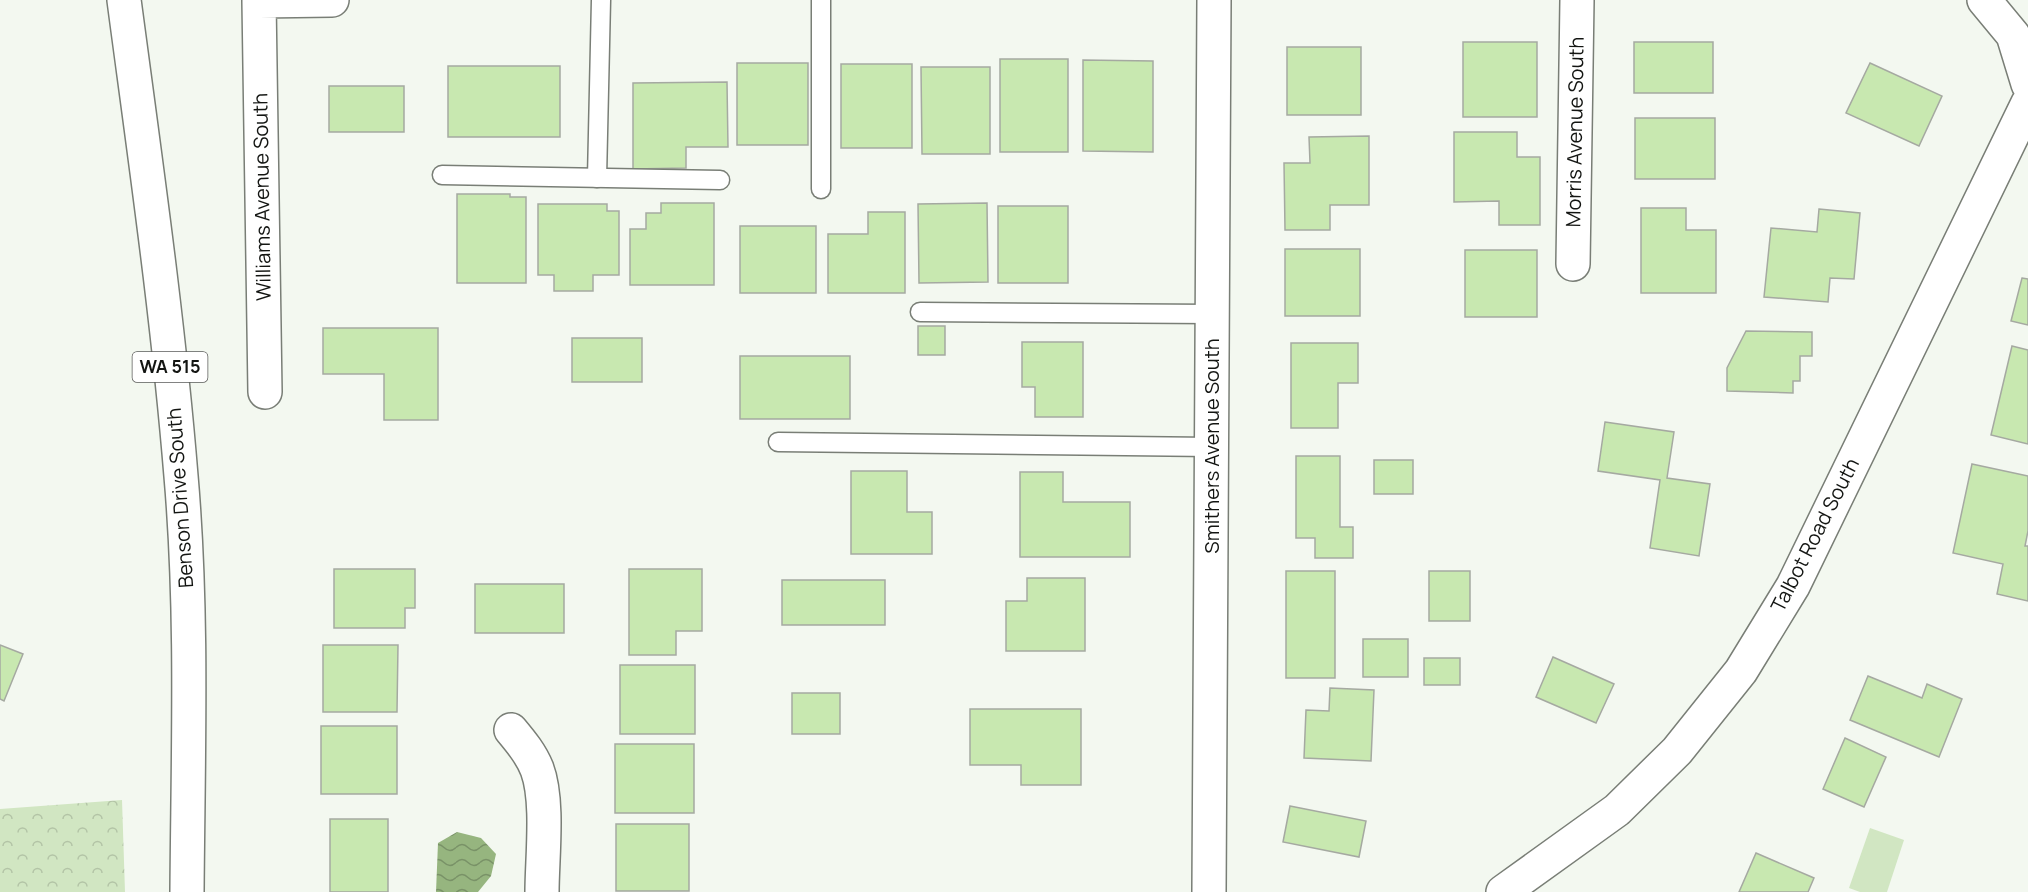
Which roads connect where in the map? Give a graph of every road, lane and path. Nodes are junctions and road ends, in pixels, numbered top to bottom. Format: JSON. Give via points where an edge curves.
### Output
{"nodes":[{"id":1,"x":124,"y":0,"type":"edge"},
{"id":2,"x":292,"y":0,"type":"edge"},
{"id":3,"x":332,"y":0,"type":"edge"},
{"id":4,"x":602,"y":0,"type":"edge"},
{"id":5,"x":821,"y":0,"type":"edge"},
{"id":6,"x":1215,"y":0,"type":"edge"},
{"id":7,"x":1577,"y":0,"type":"edge"},
{"id":8,"x":1984,"y":0,"type":"edge"},
{"id":9,"x":259,"y":1,"type":"edge"},
{"id":10,"x":2028,"y":84,"type":"edge"},
{"id":11,"x":2028,"y":103,"type":"edge"},
{"id":12,"x":442,"y":175,"type":"dead end"},
{"id":13,"x":597,"y":178,"type":"junction"},
{"id":14,"x":720,"y":180,"type":"dead end"},
{"id":15,"x":821,"y":189,"type":"dead end"},
{"id":16,"x":1573,"y":264,"type":"dead end"},
{"id":17,"x":920,"y":312,"type":"dead end"},
{"id":18,"x":1213,"y":314,"type":"junction"},
{"id":19,"x":264,"y":392,"type":"dead end"},
{"id":20,"x":778,"y":442,"type":"dead end"},
{"id":21,"x":1212,"y":447,"type":"junction"},
{"id":22,"x":512,"y":729,"type":"dead end"},
{"id":23,"x":187,"y":892,"type":"edge"},
{"id":24,"x":542,"y":892,"type":"edge"},
{"id":25,"x":1209,"y":892,"type":"edge"},
{"id":26,"x":1503,"y":892,"type":"edge"}],
"edges":[{"from":1,"to":23,"type":"street","name":"Benson Drive South","number":"WA 515","via":[[182,478],[188,618]]},
{"from":2,"to":3,"type":"street"},
{"from":2,"to":9,"type":"street"},
{"from":4,"to":13,"type":"lane"},
{"from":5,"to":15,"type":"lane"},
{"from":6,"to":18,"type":"street","name":"Smithers Avenue South"},
{"from":7,"to":16,"type":"street","name":"Morris Avenue South"},
{"from":8,"to":10,"type":"street","via":[[2013,35]]},
{"from":9,"to":19,"type":"street","name":"Williams Avenue South"},
{"from":11,"to":26,"type":"street","name":"Talbot Road South","via":[[1793,586],[1741,670],[1677,752],[1617,810]]},
{"from":12,"to":13,"type":"lane"},
{"from":13,"to":14,"type":"lane"},
{"from":17,"to":18,"type":"lane"},
{"from":18,"to":21,"type":"street","name":"Smithers Avenue South"},
{"from":20,"to":21,"type":"lane"},
{"from":21,"to":25,"type":"street","name":"Smithers Avenue South"},
{"from":22,"to":24,"type":"street","via":[[537,771],[543,803]]}]}
